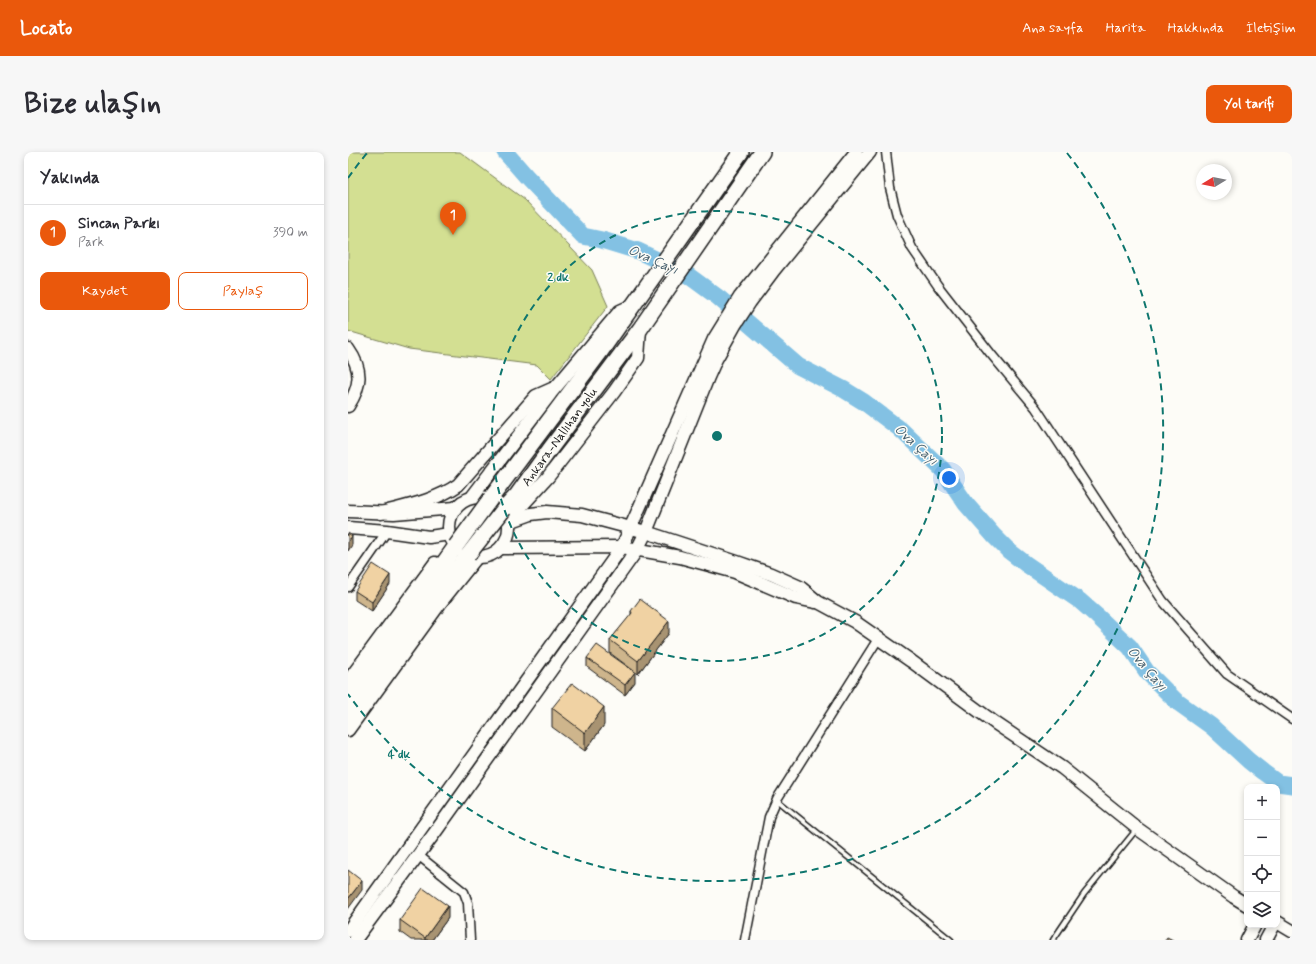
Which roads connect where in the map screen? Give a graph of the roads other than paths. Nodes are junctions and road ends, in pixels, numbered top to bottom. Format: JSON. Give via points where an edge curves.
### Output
{"nodes":[{"id":1,"x":741,"y":152,"type":"edge"},
{"id":2,"x":762,"y":152,"type":"edge"},
{"id":3,"x":856,"y":152,"type":"edge"},
{"id":4,"x":870,"y":152,"type":"edge"},
{"id":5,"x":886,"y":152,"type":"edge"},
{"id":6,"x":635,"y":302,"type":"junction"},
{"id":7,"x":640,"y":329,"type":"junction"},
{"id":8,"x":348,"y":349,"type":"edge"},
{"id":9,"x":557,"y":386,"type":"junction"},
{"id":10,"x":348,"y":406,"type":"edge"},
{"id":11,"x":501,"y":483,"type":"junction"},
{"id":12,"x":517,"y":496,"type":"junction"},
{"id":13,"x":472,"y":497,"type":"junction"},
{"id":14,"x":455,"y":508,"type":"junction"},
{"id":15,"x":348,"y":511,"type":"edge"},
{"id":16,"x":381,"y":513,"type":"junction"},
{"id":17,"x":507,"y":517,"type":"junction"},
{"id":18,"x":630,"y":527,"type":"junction"},
{"id":19,"x":348,"y":528,"type":"edge"},
{"id":20,"x":387,"y":531,"type":"junction"},
{"id":21,"x":646,"y":532,"type":"junction"},
{"id":22,"x":453,"y":540,"type":"junction"},
{"id":23,"x":622,"y":547,"type":"junction"},
{"id":24,"x":501,"y":548,"type":"junction"},
{"id":25,"x":636,"y":550,"type":"junction"},
{"id":26,"x":472,"y":556,"type":"junction"},
{"id":27,"x":348,"y":586,"type":"edge"},
{"id":28,"x":818,"y":602,"type":"junction"},
{"id":29,"x":878,"y":639,"type":"junction"},
{"id":30,"x":348,"y":680,"type":"edge"},
{"id":31,"x":348,"y":696,"type":"edge"},
{"id":32,"x":348,"y":715,"type":"edge"},
{"id":33,"x":1292,"y":719,"type":"edge"},
{"id":34,"x":348,"y":730,"type":"edge"},
{"id":35,"x":777,"y":799,"type":"junction"},
{"id":36,"x":1138,"y":829,"type":"junction"},
{"id":37,"x":418,"y":855,"type":"junction"},
{"id":38,"x":1244,"y":903,"type":"edge"},
{"id":39,"x":1280,"y":924,"type":"edge"},
{"id":40,"x":1254,"y":928,"type":"edge"},
{"id":41,"x":1272,"y":928,"type":"edge"},
{"id":42,"x":348,"y":931,"type":"edge"},
{"id":43,"x":1292,"y":931,"type":"edge"},
{"id":44,"x":355,"y":940,"type":"edge"},
{"id":45,"x":470,"y":940,"type":"edge"},
{"id":46,"x":745,"y":940,"type":"edge"},
{"id":47,"x":951,"y":940,"type":"edge"},
{"id":48,"x":1054,"y":940,"type":"edge"},
{"id":49,"x":1247,"y":940,"type":"edge"},
{"id":50,"x":1266,"y":940,"type":"edge"}],
"edges":[{"from":1,"to":6,"type":"highway","name":"Ankara-Nallıhan yolu"},
{"from":2,"to":7,"type":"highway","name":"Ankara-Nallıhan yolu"},
{"from":3,"to":18,"type":"main road","via":[[740,297],[714,339]]},
{"from":4,"to":21,"type":"main road","via":[[774,270],[734,325],[708,377]]},
{"from":5,"to":33,"type":"street","via":[[890,188],[897,215],[912,248],[938,286],[1036,408],[1163,601],[1227,674]]},
{"from":6,"to":9,"type":"main road","via":[[614,318]]},
{"from":6,"to":11,"type":"highway","name":"Ankara-Nallıhan yolu"},
{"from":7,"to":12,"type":"highway","name":"Ankara-Nallıhan yolu"},
{"from":7,"to":17,"type":"main road","via":[[638,358],[634,364],[548,477]]},
{"from":8,"to":10,"type":"main road","via":[[354,357],[359,382],[356,394]]},
{"from":9,"to":13,"type":"main road"},
{"from":9,"to":16,"type":"main road","via":[[536,396],[458,485],[428,501]]},
{"from":11,"to":12,"type":"highway","via":[[506,496]]},
{"from":11,"to":22,"type":"highway","name":"Ankara-Nallıhan yolu","bridge":true,"via":[[491,498]]},
{"from":12,"to":17,"type":"highway","name":"Ankara-Nallıhan yolu"},
{"from":13,"to":14,"type":"main road"},
{"from":13,"to":17,"type":"main road","via":[[483,496],[493,500],[505,510]]},
{"from":14,"to":16,"type":"main road"},
{"from":14,"to":22,"type":"main road","via":[[450,520]]},
{"from":15,"to":16,"type":"main road"},
{"from":17,"to":18,"type":"main road","via":[[547,512],[582,515]]},
{"from":17,"to":24,"type":"main road","via":[[510,527]]},
{"from":17,"to":26,"type":"highway","name":"Ankara-Nallıhan yolu","bridge":true},
{"from":18,"to":21,"type":"main road"},
{"from":18,"to":23,"type":"main road"},
{"from":19,"to":20,"type":"main road"},
{"from":20,"to":22,"type":"main road"},
{"from":20,"to":27,"type":"street"},
{"from":21,"to":25,"type":"main road"},
{"from":21,"to":28,"type":"main road","via":[[771,574],[800,587]]},
{"from":22,"to":26,"type":"main road","via":[[461,550]]},
{"from":22,"to":30,"type":"main road"},
{"from":22,"to":31,"type":"highway","name":"Ankara-Nallıhan yolu"},
{"from":23,"to":24,"type":"main road"},
{"from":23,"to":25,"type":"main road"},
{"from":23,"to":42,"type":"main road"},
{"from":24,"to":26,"type":"main road","via":[[492,554]]},
{"from":25,"to":28,"type":"main road","via":[[680,557],[735,572],[796,598]]},
{"from":25,"to":37,"type":"main road"},
{"from":26,"to":32,"type":"highway","name":"Ankara-Nallıhan yolu","via":[[391,655]]},
{"from":26,"to":34,"type":"main road"},
{"from":28,"to":29,"type":"main road"},
{"from":29,"to":35,"type":"street"},
{"from":29,"to":36,"type":"main road","via":[[1062,768]]},
{"from":35,"to":46,"type":"street","via":[[769,816]]},
{"from":35,"to":47,"type":"lane"},
{"from":36,"to":38,"type":"main road"},
{"from":36,"to":48,"type":"lane","via":[[1084,894]]},
{"from":37,"to":44,"type":"main road"},
{"from":37,"to":45,"type":"street","via":[[464,892],[468,903]]},
{"from":39,"to":43,"type":"main road"},
{"from":40,"to":49,"type":"main road"},
{"from":41,"to":50,"type":"main road"}]}
